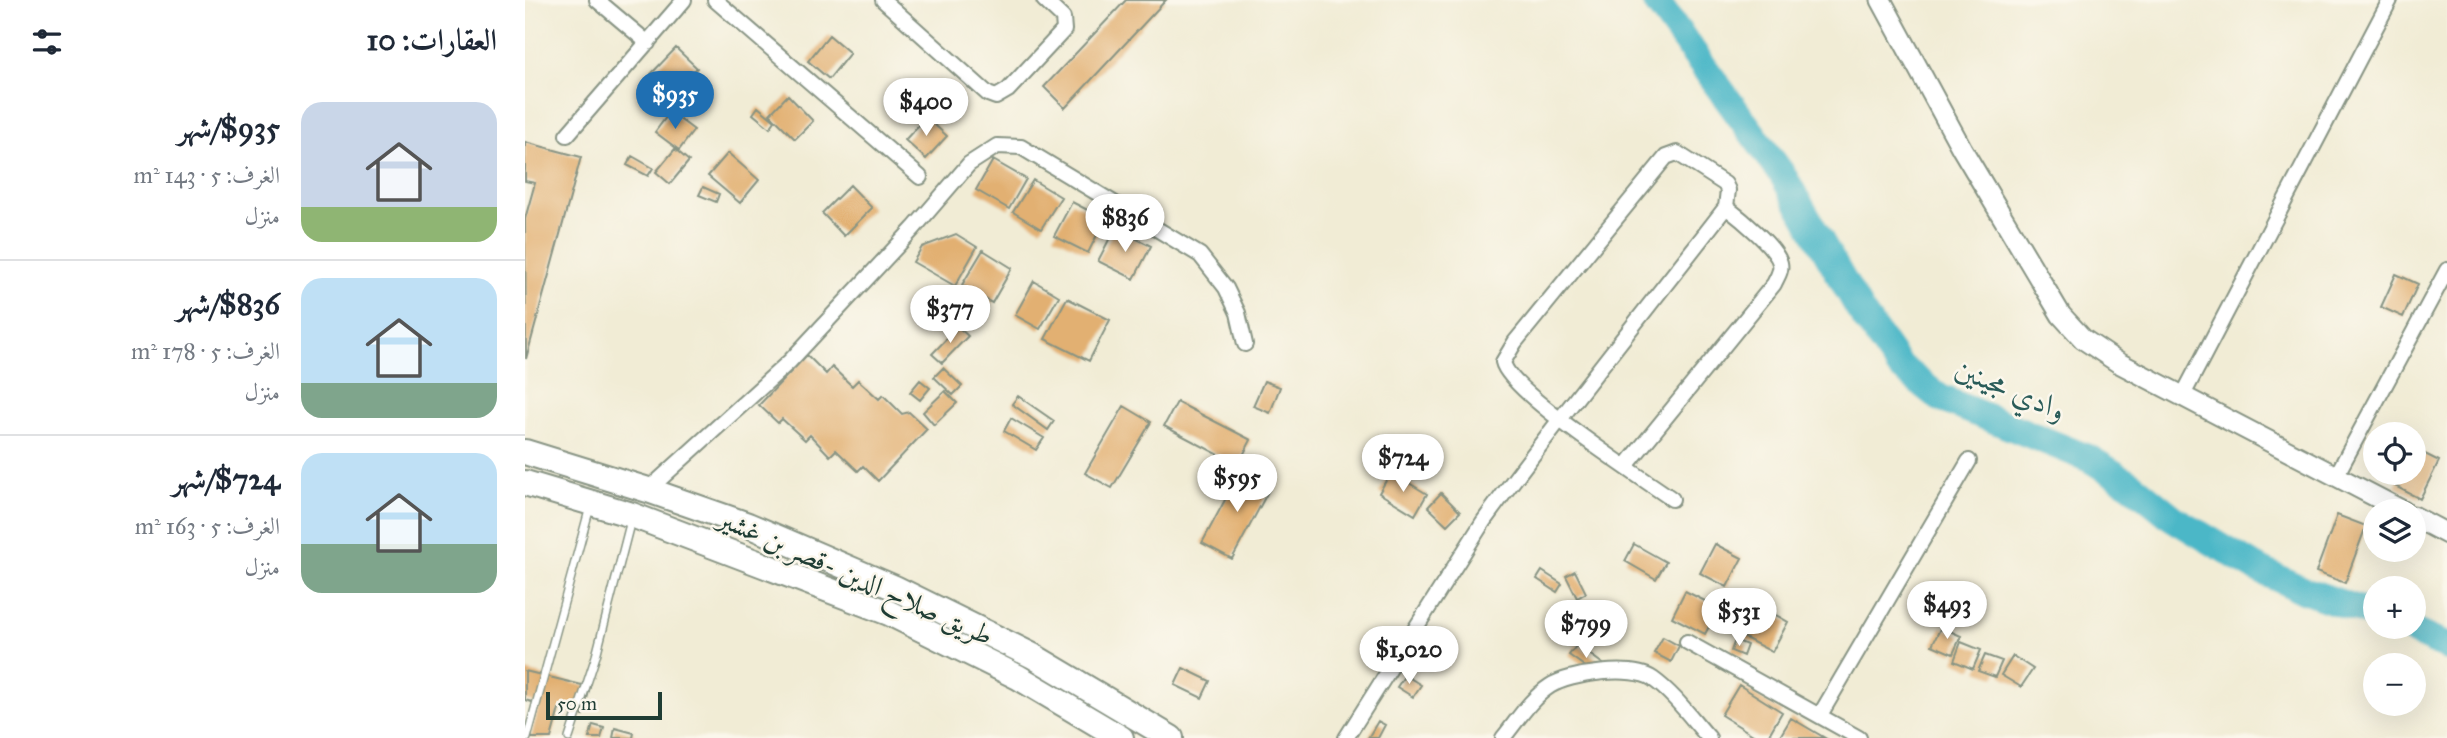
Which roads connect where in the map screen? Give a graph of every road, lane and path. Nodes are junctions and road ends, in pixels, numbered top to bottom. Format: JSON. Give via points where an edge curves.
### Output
{"nodes":[{"id":1,"x":597,"y":0,"type":"edge"},
{"id":2,"x":684,"y":0,"type":"edge"},
{"id":3,"x":715,"y":0,"type":"edge"},
{"id":4,"x":883,"y":0,"type":"edge"},
{"id":5,"x":1044,"y":0,"type":"edge"},
{"id":6,"x":1881,"y":0,"type":"edge"},
{"id":7,"x":2390,"y":0,"type":"edge"},
{"id":8,"x":647,"y":43,"type":"junction"},
{"id":9,"x":568,"y":135,"type":"dead end"},
{"id":10,"x":921,"y":177,"type":"dead end"},
{"id":11,"x":1726,"y":207,"type":"junction"},
{"id":12,"x":2447,"y":270,"type":"edge"},
{"id":13,"x":1245,"y":344,"type":"dead end"},
{"id":14,"x":2182,"y":397,"type":"junction"},
{"id":15,"x":1561,"y":420,"type":"junction"},
{"id":16,"x":525,"y":452,"type":"edge"},
{"id":17,"x":557,"y":461,"type":"junction"},
{"id":18,"x":1969,"y":461,"type":"dead end"},
{"id":19,"x":1626,"y":466,"type":"junction"},
{"id":20,"x":2336,"y":476,"type":"junction"},
{"id":21,"x":525,"y":483,"type":"edge"},
{"id":22,"x":648,"y":489,"type":"junction"},
{"id":23,"x":550,"y":491,"type":"junction"},
{"id":24,"x":1672,"y":499,"type":"dead end"},
{"id":25,"x":2380,"y":499,"type":"edge"},
{"id":26,"x":591,"y":503,"type":"junction"},
{"id":27,"x":632,"y":515,"type":"junction"},
{"id":28,"x":2426,"y":523,"type":"edge"},
{"id":29,"x":2447,"y":534,"type":"edge"},
{"id":30,"x":1687,"y":642,"type":"dead end"},
{"id":31,"x":1820,"y":715,"type":"junction"},
{"id":32,"x":527,"y":738,"type":"edge"},
{"id":33,"x":569,"y":738,"type":"edge"},
{"id":34,"x":1121,"y":738,"type":"edge"},
{"id":35,"x":1171,"y":738,"type":"edge"},
{"id":36,"x":1346,"y":738,"type":"edge"},
{"id":37,"x":1503,"y":738,"type":"edge"},
{"id":38,"x":1709,"y":738,"type":"edge"},
{"id":39,"x":1859,"y":738,"type":"edge"}],
"edges":[{"from":1,"to":8,"type":"street"},
{"from":2,"to":8,"type":"street"},
{"from":3,"to":10,"type":"street"},
{"from":4,"to":5,"type":"street","via":[[993,97],[1003,95],[1064,30],[1063,18]]},
{"from":6,"to":14,"type":"street","via":[[1975,172],[2061,315],[2096,349]]},
{"from":7,"to":14,"type":"street"},
{"from":8,"to":9,"type":"street"},
{"from":11,"to":15,"type":"street"},
{"from":11,"to":15,"type":"street","via":[[1725,184],[1684,155],[1671,153],[1515,342],[1503,362],[1507,374]]},
{"from":11,"to":19,"type":"street","via":[[1773,251],[1780,271]]},
{"from":12,"to":20,"type":"street"},
{"from":13,"to":22,"type":"street","via":[[1226,288],[1200,255],[1021,147],[1003,144],[969,164],[790,361]]},
{"from":14,"to":20,"type":"street"},
{"from":15,"to":19,"type":"street"},
{"from":15,"to":36,"type":"street","via":[[1483,522]]},
{"from":16,"to":17,"type":"highway","name":"طريق صلاح الدين -قصر بن غشير"},
{"from":17,"to":22,"type":"highway","name":"طريق صلاح الدين -قصر بن غشير"},
{"from":17,"to":23,"type":"highway"},
{"from":18,"to":31,"type":"street"},
{"from":19,"to":24,"type":"street"},
{"from":20,"to":25,"type":"street"},
{"from":21,"to":23,"type":"highway"},
{"from":22,"to":35,"type":"highway","name":"طريق صلاح الدين -قصر بن غشير","via":[[748,525],[895,588],[1033,656]]},
{"from":23,"to":26,"type":"highway"},
{"from":26,"to":27,"type":"highway"},
{"from":26,"to":32,"type":"lane"},
{"from":27,"to":33,"type":"lane","via":[[596,656]]},
{"from":27,"to":34,"type":"highway","via":[[888,613],[1018,677]]},
{"from":28,"to":29,"type":"street"},
{"from":30,"to":31,"type":"street"},
{"from":31,"to":39,"type":"street"},
{"from":37,"to":38,"type":"street","via":[[1535,698],[1551,686],[1569,678],[1638,672],[1653,679]]}]}
